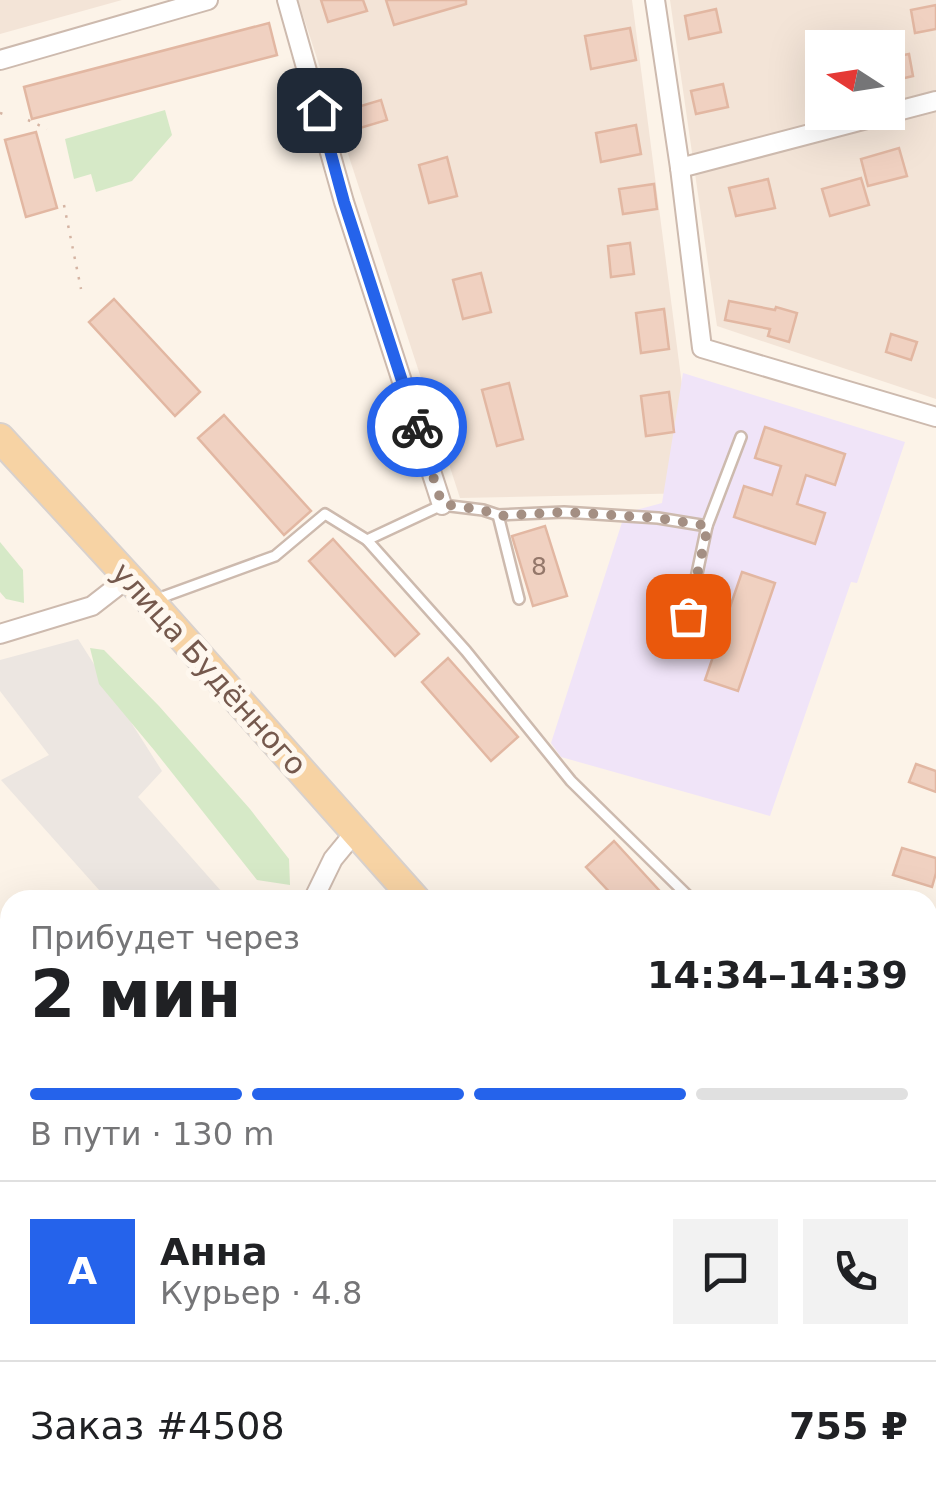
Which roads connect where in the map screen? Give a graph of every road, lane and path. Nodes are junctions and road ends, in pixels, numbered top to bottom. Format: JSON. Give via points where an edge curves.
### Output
{"nodes":[{"id":1,"x":208,"y":0,"type":"edge"},
{"id":2,"x":287,"y":0,"type":"edge"},
{"id":3,"x":655,"y":0,"type":"edge"},
{"id":4,"x":7,"y":63,"type":"edge"},
{"id":5,"x":936,"y":101,"type":"edge"},
{"id":6,"x":0,"y":113,"type":"edge"},
{"id":7,"x":8,"y":116,"type":"dead end"},
{"id":8,"x":28,"y":120,"type":"dead end"},
{"id":9,"x":47,"y":129,"type":"dead end"},
{"id":10,"x":680,"y":168,"type":"junction"},
{"id":11,"x":64,"y":206,"type":"dead end"},
{"id":12,"x":82,"y":289,"type":"dead end"},
{"id":13,"x":936,"y":416,"type":"edge"},
{"id":14,"x":740,"y":437,"type":"dead end"},
{"id":15,"x":0,"y":438,"type":"edge"},
{"id":16,"x":442,"y":504,"type":"junction"},
{"id":17,"x":498,"y":516,"type":"junction"},
{"id":18,"x":708,"y":526,"type":"junction"},
{"id":19,"x":367,"y":540,"type":"junction"},
{"id":20,"x":128,"y":578,"type":"junction"},
{"id":21,"x":519,"y":599,"type":"dead end"},
{"id":22,"x":150,"y":601,"type":"junction"},
{"id":23,"x":0,"y":634,"type":"edge"},
{"id":24,"x":682,"y":645,"type":"dead end"},
{"id":25,"x":356,"y":831,"type":"junction"},
{"id":26,"x":318,"y":890,"type":"edge"},
{"id":27,"x":407,"y":890,"type":"edge"},
{"id":28,"x":682,"y":890,"type":"edge"}],
"edges":[{"from":1,"to":4,"type":"street"},
{"from":2,"to":16,"type":"street"},
{"from":3,"to":10,"type":"street"},
{"from":5,"to":10,"type":"street"},
{"from":6,"to":7,"type":"path"},
{"from":8,"to":9,"type":"path"},
{"from":10,"to":13,"type":"street","via":[[702,348]]},
{"from":11,"to":12,"type":"path"},
{"from":14,"to":18,"type":"lane"},
{"from":15,"to":20,"type":"main road","name":"улица Будённого"},
{"from":16,"to":17,"type":"lane"},
{"from":16,"to":19,"type":"lane"},
{"from":17,"to":18,"type":"lane","via":[[564,512]]},
{"from":17,"to":21,"type":"lane"},
{"from":18,"to":24,"type":"lane"},
{"from":19,"to":22,"type":"lane","via":[[325,514],[275,556]]},
{"from":19,"to":28,"type":"lane","via":[[571,780]]},
{"from":20,"to":22,"type":"main road","name":"улица Будённого"},
{"from":20,"to":23,"type":"street","via":[[92,606]]},
{"from":22,"to":25,"type":"main road","name":"улица Будённого"},
{"from":25,"to":26,"type":"street"},
{"from":25,"to":27,"type":"main road","name":"улица Будённого"}]}
